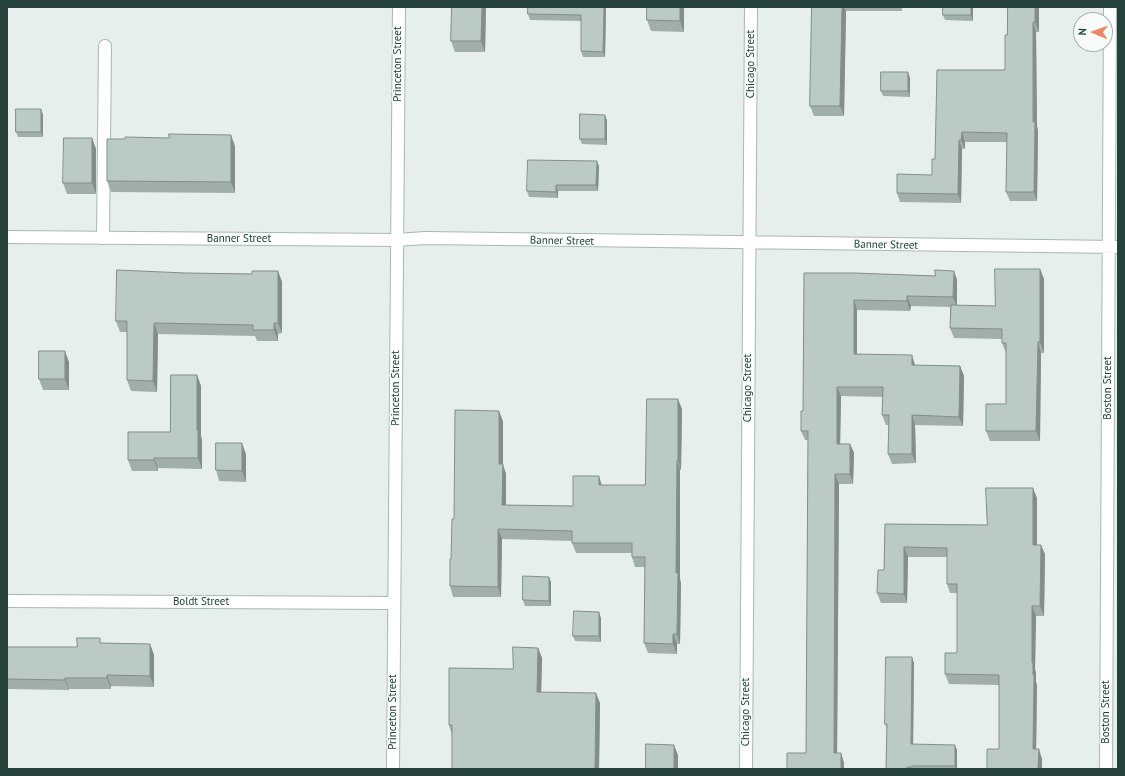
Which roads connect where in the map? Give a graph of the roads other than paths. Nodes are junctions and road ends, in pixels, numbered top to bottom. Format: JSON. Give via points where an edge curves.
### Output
{"nodes":[{"id":1,"x":399,"y":7,"type":"edge"},
{"id":2,"x":751,"y":7,"type":"edge"},
{"id":3,"x":1110,"y":7,"type":"edge"},
{"id":4,"x":105,"y":46,"type":"dead end"},
{"id":5,"x":7,"y":237,"type":"edge"},
{"id":6,"x":103,"y":238,"type":"junction"},
{"id":7,"x":397,"y":240,"type":"junction"},
{"id":8,"x":749,"y":243,"type":"junction"},
{"id":9,"x":1113,"y":247,"type":"edge"},
{"id":10,"x":7,"y":601,"type":"edge"},
{"id":11,"x":394,"y":603,"type":"junction"},
{"id":12,"x":393,"y":769,"type":"edge"},
{"id":13,"x":746,"y":769,"type":"edge"},
{"id":14,"x":1106,"y":769,"type":"edge"}],
"edges":[{"from":1,"to":7,"type":"street","name":"Princeton Street"},
{"from":2,"to":8,"type":"street","name":"Chicago Street"},
{"from":3,"to":9,"type":"street","name":"Boston Street"},
{"from":4,"to":6,"type":"street"},
{"from":5,"to":6,"type":"street","name":"Banner Street"},
{"from":6,"to":7,"type":"street","name":"Banner Street"},
{"from":7,"to":8,"type":"street","name":"Banner Street","via":[[425,238]]},
{"from":7,"to":11,"type":"street","name":"Princeton Street"},
{"from":8,"to":9,"type":"street","name":"Banner Street"},
{"from":8,"to":13,"type":"street","name":"Chicago Street"},
{"from":9,"to":14,"type":"street","name":"Boston Street"},
{"from":10,"to":11,"type":"street","name":"Boldt Street"},
{"from":11,"to":12,"type":"street","name":"Princeton Street"}]}
